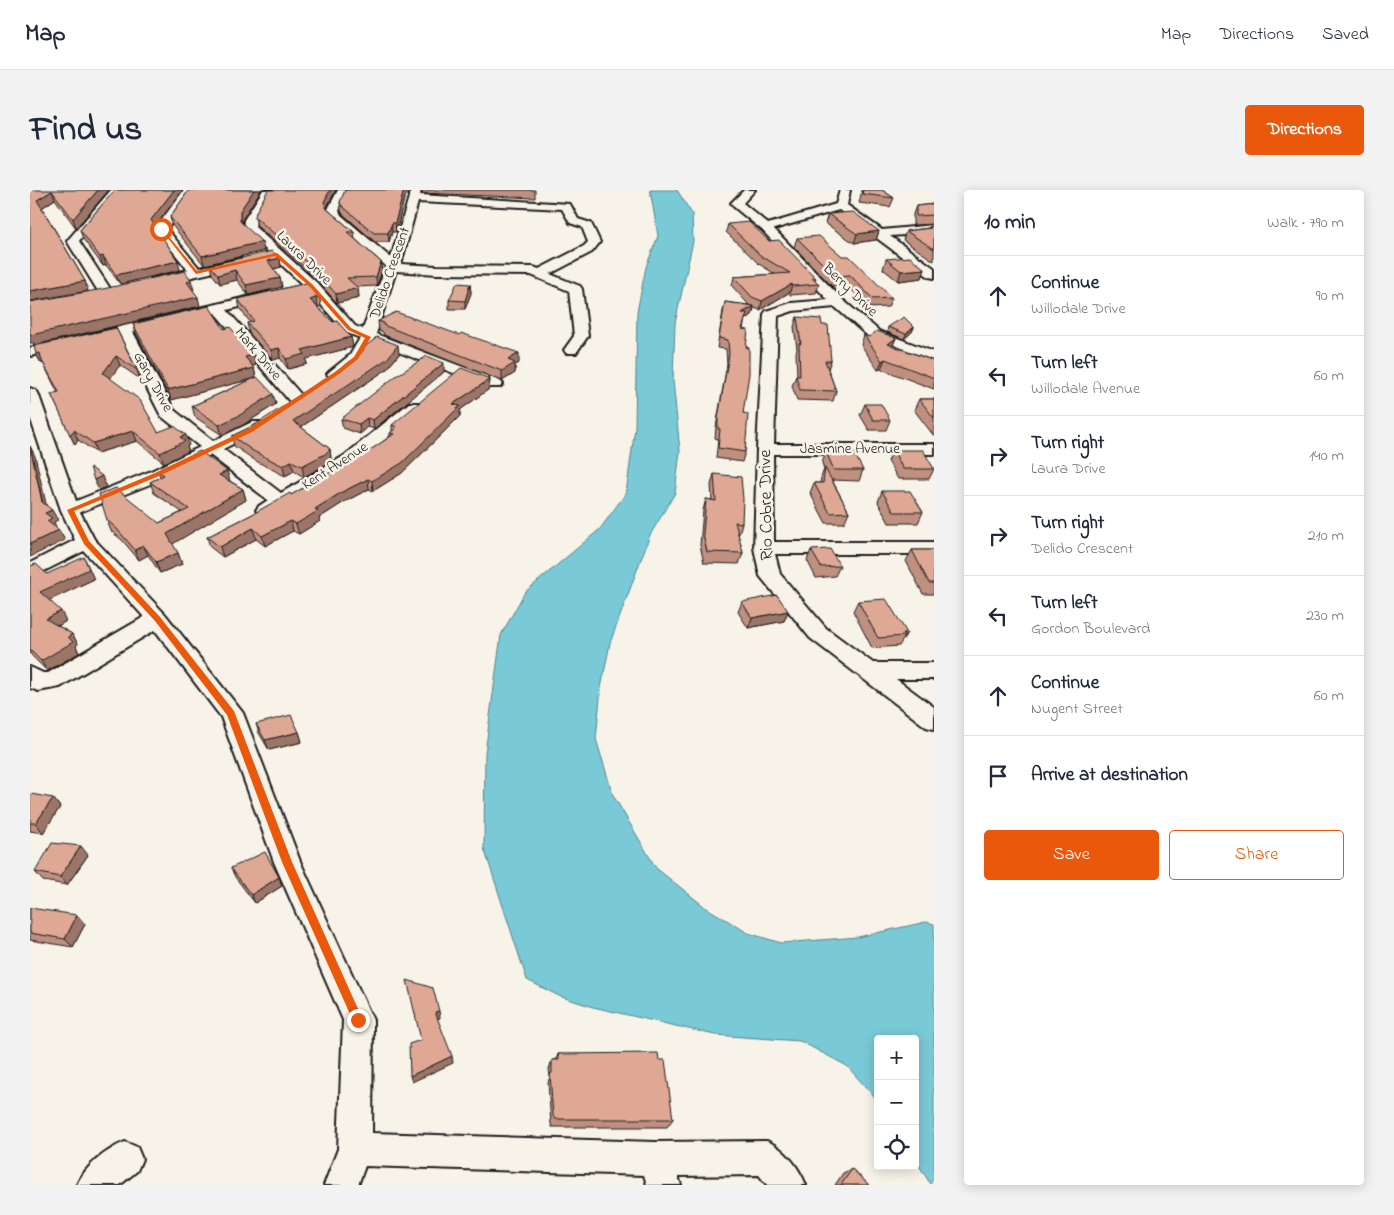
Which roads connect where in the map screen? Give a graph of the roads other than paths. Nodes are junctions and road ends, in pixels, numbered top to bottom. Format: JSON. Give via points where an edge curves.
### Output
{"nodes":[{"id":1,"x":117,"y":190,"type":"edge"},
{"id":2,"x":190,"y":190,"type":"edge"},
{"id":3,"x":268,"y":190,"type":"edge"},
{"id":4,"x":343,"y":190,"type":"edge"},
{"id":5,"x":750,"y":190,"type":"edge"},
{"id":6,"x":845,"y":190,"type":"edge"},
{"id":7,"x":415,"y":194,"type":"edge"},
{"id":8,"x":841,"y":206,"type":"junction"},
{"id":9,"x":766,"y":228,"type":"junction"},
{"id":10,"x":934,"y":229,"type":"edge"},
{"id":11,"x":878,"y":234,"type":"junction"},
{"id":12,"x":276,"y":254,"type":"junction"},
{"id":13,"x":394,"y":267,"type":"junction"},
{"id":14,"x":196,"y":272,"type":"junction"},
{"id":15,"x":541,"y":274,"type":"junction"},
{"id":16,"x":934,"y":274,"type":"edge"},
{"id":17,"x":142,"y":284,"type":"edge"},
{"id":18,"x":310,"y":286,"type":"junction"},
{"id":19,"x":106,"y":293,"type":"edge"},
{"id":20,"x":838,"y":303,"type":"junction"},
{"id":21,"x":218,"y":308,"type":"junction"},
{"id":22,"x":124,"y":330,"type":"junction"},
{"id":23,"x":368,"y":337,"type":"junction"},
{"id":24,"x":571,"y":350,"type":"dead end"},
{"id":25,"x":30,"y":352,"type":"edge"},
{"id":26,"x":934,"y":357,"type":"edge"},
{"id":27,"x":458,"y":371,"type":"junction"},
{"id":28,"x":444,"y":382,"type":"edge"},
{"id":29,"x":495,"y":384,"type":"dead end"},
{"id":30,"x":30,"y":393,"type":"edge"},
{"id":31,"x":430,"y":394,"type":"edge"},
{"id":32,"x":297,"y":400,"type":"junction"},
{"id":33,"x":37,"y":432,"type":"edge"},
{"id":34,"x":211,"y":447,"type":"junction"},
{"id":35,"x":765,"y":449,"type":"junction"},
{"id":36,"x":934,"y":449,"type":"edge"},
{"id":37,"x":280,"y":501,"type":"junction"},
{"id":38,"x":70,"y":510,"type":"junction"},
{"id":39,"x":251,"y":517,"type":"edge"},
{"id":40,"x":86,"y":542,"type":"junction"},
{"id":41,"x":764,"y":548,"type":"junction"},
{"id":42,"x":934,"y":548,"type":"edge"},
{"id":43,"x":30,"y":570,"type":"edge"},
{"id":44,"x":158,"y":619,"type":"junction"},
{"id":45,"x":867,"y":671,"type":"junction"},
{"id":46,"x":934,"y":671,"type":"edge"},
{"id":47,"x":30,"y":675,"type":"edge"},
{"id":48,"x":934,"y":720,"type":"edge"},
{"id":49,"x":355,"y":1149,"type":"junction"},
{"id":50,"x":125,"y":1159,"type":"dead end"},
{"id":51,"x":660,"y":1172,"type":"edge"},
{"id":52,"x":94,"y":1185,"type":"edge"},
{"id":53,"x":341,"y":1185,"type":"edge"},
{"id":54,"x":790,"y":1185,"type":"edge"}],
"edges":[{"from":1,"to":19,"type":"street","via":[[73,241]]},
{"from":2,"to":14,"type":"street","via":[[161,229]]},
{"from":3,"to":12,"type":"street","name":"Laura Drive","via":[[250,220],[250,228]]},
{"from":4,"to":13,"type":"street","via":[[333,211],[336,217]]},
{"from":5,"to":9,"type":"street","name":"Berry Drive","via":[[737,203]]},
{"from":6,"to":8,"type":"street"},
{"from":7,"to":13,"type":"street","name":"Delido Crescent"},
{"from":7,"to":15,"type":"street","via":[[566,206],[574,221],[586,225],[594,242],[588,249]]},
{"from":8,"to":9,"type":"street"},
{"from":8,"to":11,"type":"street"},
{"from":9,"to":20,"type":"street","name":"Berry Drive"},
{"from":10,"to":11,"type":"street"},
{"from":11,"to":16,"type":"street"},
{"from":12,"to":14,"type":"street"},
{"from":12,"to":18,"type":"street","name":"Laura Drive"},
{"from":13,"to":15,"type":"street","via":[[533,271]]},
{"from":13,"to":23,"type":"street","name":"Delido Crescent","via":[[390,269]]},
{"from":14,"to":17,"type":"street"},
{"from":15,"to":24,"type":"street","via":[[575,289],[581,336]]},
{"from":18,"to":21,"type":"street"},
{"from":18,"to":23,"type":"street","name":"Laura Drive","via":[[350,329]]},
{"from":20,"to":26,"type":"street","name":"Berry Drive","via":[[874,334]]},
{"from":20,"to":35,"type":"street","name":"Rio Cobre Drive","via":[[791,307],[771,314]]},
{"from":21,"to":22,"type":"street"},
{"from":21,"to":32,"type":"street","name":"Mark Drive"},
{"from":22,"to":25,"type":"street"},
{"from":22,"to":34,"type":"street","name":"Gary Drive","via":[[167,412]]},
{"from":23,"to":27,"type":"street","name":"Laura Drive"},
{"from":23,"to":32,"type":"street","name":"Delido Crescent","via":[[356,358]]},
{"from":27,"to":28,"type":"street"},
{"from":27,"to":29,"type":"street","name":"Laura Drive"},
{"from":30,"to":33,"type":"street"},
{"from":31,"to":37,"type":"street","name":"Kent Avenue","via":[[350,460]]},
{"from":32,"to":34,"type":"street","name":"Delido Crescent","via":[[250,430]]},
{"from":33,"to":38,"type":"street"},
{"from":34,"to":37,"type":"street"},
{"from":34,"to":38,"type":"street","name":"Delido Crescent","via":[[157,475]]},
{"from":35,"to":36,"type":"street","name":"Jasmine Avenue"},
{"from":35,"to":41,"type":"street","name":"Rio Cobre Drive"},
{"from":37,"to":39,"type":"street","name":"Kent Avenue"},
{"from":38,"to":40,"type":"street"},
{"from":40,"to":43,"type":"street"},
{"from":40,"to":44,"type":"street"},
{"from":41,"to":42,"type":"street"},
{"from":41,"to":45,"type":"street","name":"Rio Cobre Drive","via":[[770,576],[818,633]]},
{"from":44,"to":47,"type":"street","via":[[52,681],[38,682]]},
{"from":44,"to":49,"type":"street","via":[[231,713],[287,862],[358,1020]]},
{"from":45,"to":46,"type":"street"},
{"from":45,"to":48,"type":"street","name":"Rio Cobre Drive"},
{"from":49,"to":51,"type":"street"},
{"from":49,"to":53,"type":"street"},
{"from":50,"to":52,"type":"street"},
{"from":51,"to":54,"type":"street","via":[[767,1158]]}]}
